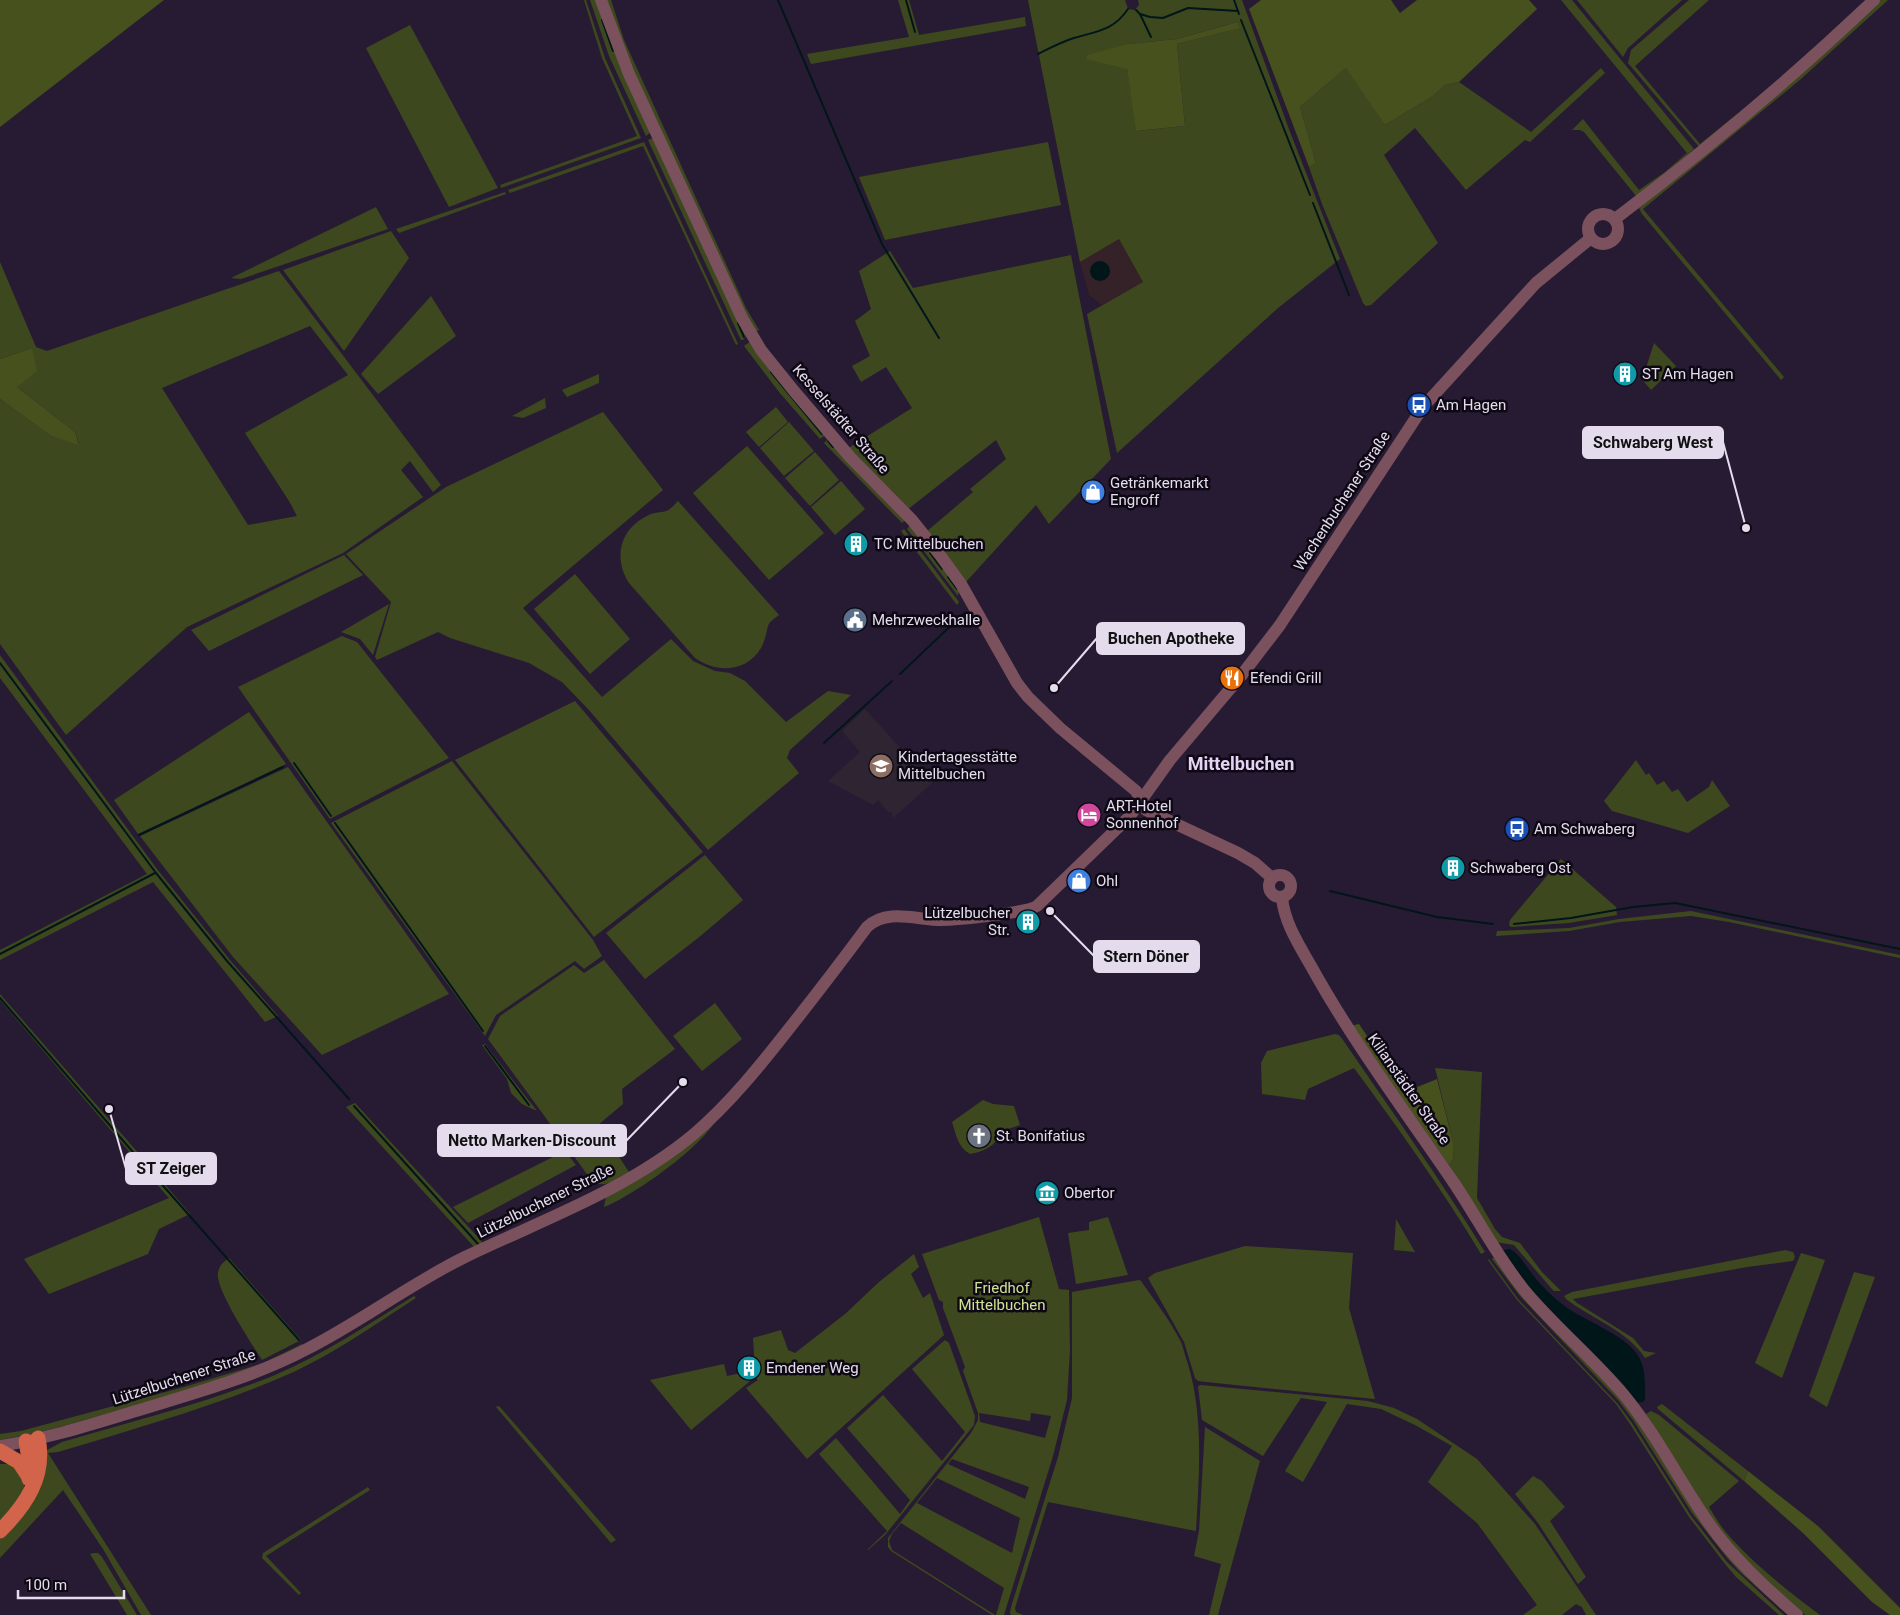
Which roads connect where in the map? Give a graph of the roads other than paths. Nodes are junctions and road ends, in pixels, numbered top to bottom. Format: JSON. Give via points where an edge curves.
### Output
{"nodes":[{"id":1,"x":601,"y":0,"type":"edge"},
{"id":2,"x":1874,"y":0,"type":"edge"},
{"id":3,"x":1615,"y":219,"type":"junction"},
{"id":4,"x":1591,"y":238,"type":"junction"},
{"id":5,"x":1142,"y":801,"type":"junction"},
{"id":6,"x":1036,"y":906,"type":"joint"},
{"id":7,"x":32,"y":1440,"type":"junction"},
{"id":8,"x":0,"y":1446,"type":"edge"},
{"id":9,"x":0,"y":1451,"type":"edge"},
{"id":10,"x":29,"y":1476,"type":"junction"},
{"id":11,"x":27,"y":1499,"type":"junction"},
{"id":12,"x":2,"y":1528,"type":"edge"},
{"id":13,"x":1797,"y":1615,"type":"edge"}],
"edges":[{"from":1,"to":5,"type":"main road","name":"Kesselstädter Straße","via":[[628,74],[752,336],[844,450],[912,520],[935,549],[961,584],[1028,697],[1136,791]]},
{"from":2,"to":3,"type":"main road","via":[[1784,83]]},
{"from":3,"to":4,"type":"main road","via":[[1604,214],[1595,216],[1588,229]]},
{"from":3,"to":4,"type":"main road","via":[[1618,231],[1614,240],[1599,244]]},
{"from":4,"to":5,"type":"main road","name":"Wachenbuchener Straße","via":[[1536,283],[1423,407],[1280,625],[1170,760]]},
{"from":5,"to":6,"type":"main road","name":"Wachenbuchener Straße"},
{"from":5,"to":13,"type":"main road","name":"Kilianstädter Straße","via":[[1146,810],[1243,856],[1272,878],[1279,875],[1289,879],[1289,893],[1282,897],[1284,910],[1333,1006],[1506,1266],[1624,1396],[1729,1549]]},
{"from":6,"to":7,"type":"main road","name":"Lützelbuchener Straße","via":[[1024,911],[947,920],[899,916],[876,920],[867,927],[774,1048],[729,1100],[693,1135],[652,1164],[600,1194],[434,1273],[284,1361],[184,1396]]},
{"from":7,"to":8,"type":"main road","name":"Lützelbuchener Straße"},
{"from":7,"to":10,"type":"highway"},
{"from":7,"to":11,"type":"highway","via":[[40,1454],[38,1473]]},
{"from":9,"to":10,"type":"highway","via":[[19,1462]]},
{"from":10,"to":11,"type":"highway"},
{"from":11,"to":12,"type":"highway"}]}
